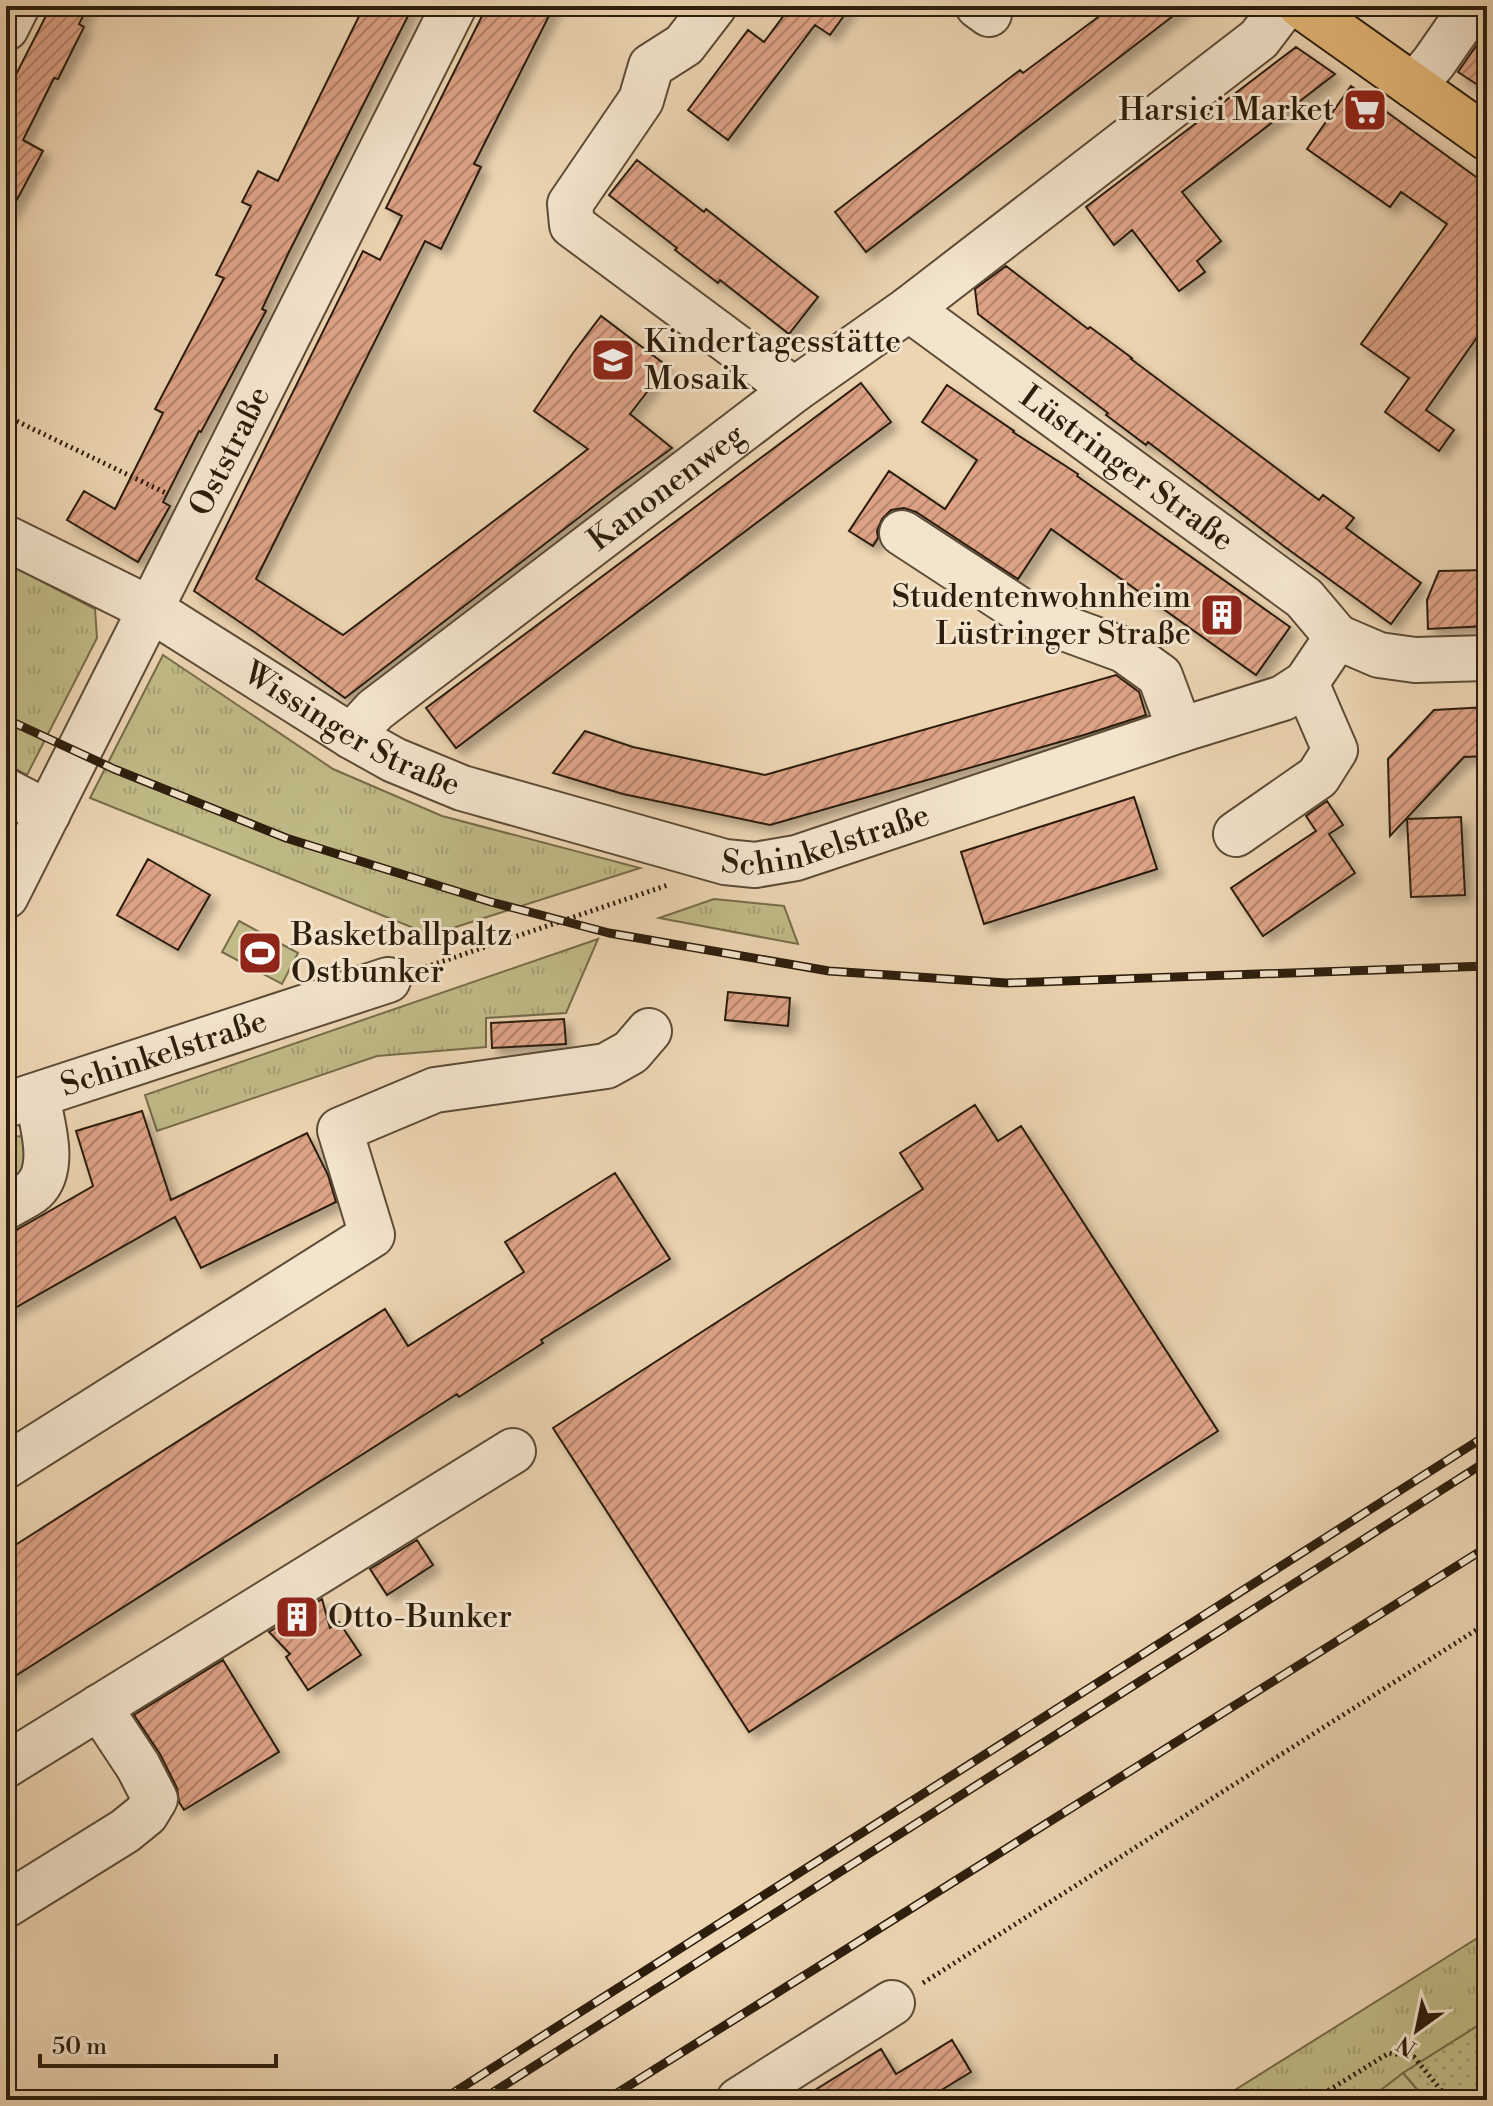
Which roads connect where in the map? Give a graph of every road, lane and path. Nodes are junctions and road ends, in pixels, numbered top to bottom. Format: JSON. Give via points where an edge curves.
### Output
{"nodes":[{"id":1,"x":17,"y":6,"type":"edge"},
{"id":2,"x":454,"y":6,"type":"edge"},
{"id":3,"x":714,"y":6,"type":"edge"},
{"id":4,"x":1473,"y":6,"type":"edge"},
{"id":5,"x":1302,"y":7,"type":"edge"},
{"id":6,"x":6,"y":28,"type":"edge"},
{"id":7,"x":1414,"y":86,"type":"junction"},
{"id":8,"x":1487,"y":138,"type":"edge"},
{"id":9,"x":909,"y":309,"type":"junction"},
{"id":10,"x":794,"y":390,"type":"junction"},
{"id":11,"x":6,"y":416,"type":"edge"},
{"id":12,"x":201,"y":510,"type":"junction"},
{"id":13,"x":902,"y":533,"type":"dead end"},
{"id":14,"x":6,"y":538,"type":"edge"},
{"id":15,"x":150,"y":609,"type":"junction"},
{"id":16,"x":1337,"y":637,"type":"junction"},
{"id":17,"x":1487,"y":658,"type":"edge"},
{"id":18,"x":1306,"y":683,"type":"junction"},
{"id":19,"x":1180,"y":730,"type":"junction"},
{"id":20,"x":351,"y":736,"type":"junction"},
{"id":21,"x":6,"y":791,"type":"edge"},
{"id":22,"x":48,"y":813,"type":"junction"},
{"id":23,"x":1236,"y":834,"type":"dead end"},
{"id":24,"x":725,"y":862,"type":"junction"},
{"id":25,"x":6,"y":896,"type":"edge"},
{"id":26,"x":388,"y":980,"type":"joint"},
{"id":27,"x":649,"y":1031,"type":"dead end"},
{"id":28,"x":22,"y":1100,"type":"edge"},
{"id":29,"x":6,"y":1207,"type":"edge"},
{"id":30,"x":513,"y":1451,"type":"dead end"},
{"id":31,"x":6,"y":1466,"type":"edge"},
{"id":32,"x":1487,"y":1623,"type":"edge"},
{"id":33,"x":99,"y":1707,"type":"junction"},
{"id":34,"x":6,"y":1765,"type":"edge"},
{"id":35,"x":6,"y":1905,"type":"edge"},
{"id":36,"x":892,"y":2003,"type":"joint"},
{"id":37,"x":739,"y":2100,"type":"edge"},
{"id":38,"x":1313,"y":2100,"type":"edge"},
{"id":39,"x":1449,"y":2100,"type":"edge"}],
"edges":[{"from":1,"to":6,"type":"street"},
{"from":2,"to":12,"type":"street","name":"Oststraße"},
{"from":3,"to":10,"type":"street","via":[[684,45],[651,66],[641,100],[570,204],[572,225]]},
{"from":4,"to":7,"type":"street"},
{"from":5,"to":7,"type":"main road"},
{"from":5,"to":9,"type":"street","name":"Kanonenweg"},
{"from":7,"to":8,"type":"main road"},
{"from":9,"to":10,"type":"street","name":"Kanonenweg"},
{"from":9,"to":16,"type":"street","name":"Lüstringer Straße","via":[[1304,598]]},
{"from":10,"to":20,"type":"street","name":"Kanonenweg","via":[[375,710]]},
{"from":11,"to":12,"type":"path"},
{"from":12,"to":15,"type":"street","name":"Oststraße"},
{"from":13,"to":19,"type":"street","via":[[1026,614],[1124,650],[1160,676]]},
{"from":14,"to":15,"type":"street","name":"Wissinger Straße"},
{"from":15,"to":20,"type":"street","name":"Wissinger Straße"},
{"from":15,"to":22,"type":"street","name":"Oststraße"},
{"from":16,"to":17,"type":"street","via":[[1403,659]]},
{"from":16,"to":18,"type":"street","name":"Schinkelstraße"},
{"from":18,"to":19,"type":"street","name":"Schinkelstraße","via":[[1283,698]]},
{"from":18,"to":23,"type":"street","via":[[1335,750],[1318,777]]},
{"from":19,"to":24,"type":"street","name":"Schinkelstraße","via":[[796,858],[755,865]]},
{"from":20,"to":24,"type":"street","name":"Wissinger Straße","via":[[462,788]]},
{"from":21,"to":22,"type":"street"},
{"from":22,"to":25,"type":"street","name":"Oststraße"},
{"from":24,"to":26,"type":"path","name":"Schinkelstraße"},
{"from":26,"to":28,"type":"street","name":"Schinkelstraße"},
{"from":27,"to":31,"type":"street","via":[[631,1052],[606,1066],[435,1090],[340,1130],[372,1235]]},
{"from":28,"to":29,"type":"street","via":[[47,1162],[32,1191]]},
{"from":30,"to":33,"type":"street"},
{"from":32,"to":36,"type":"path"},
{"from":33,"to":34,"type":"street"},
{"from":33,"to":35,"type":"street","via":[[155,1799],[125,1831]]},
{"from":36,"to":37,"type":"street"},
{"from":38,"to":39,"type":"path","via":[[1389,2053],[1414,2057]]}]}
